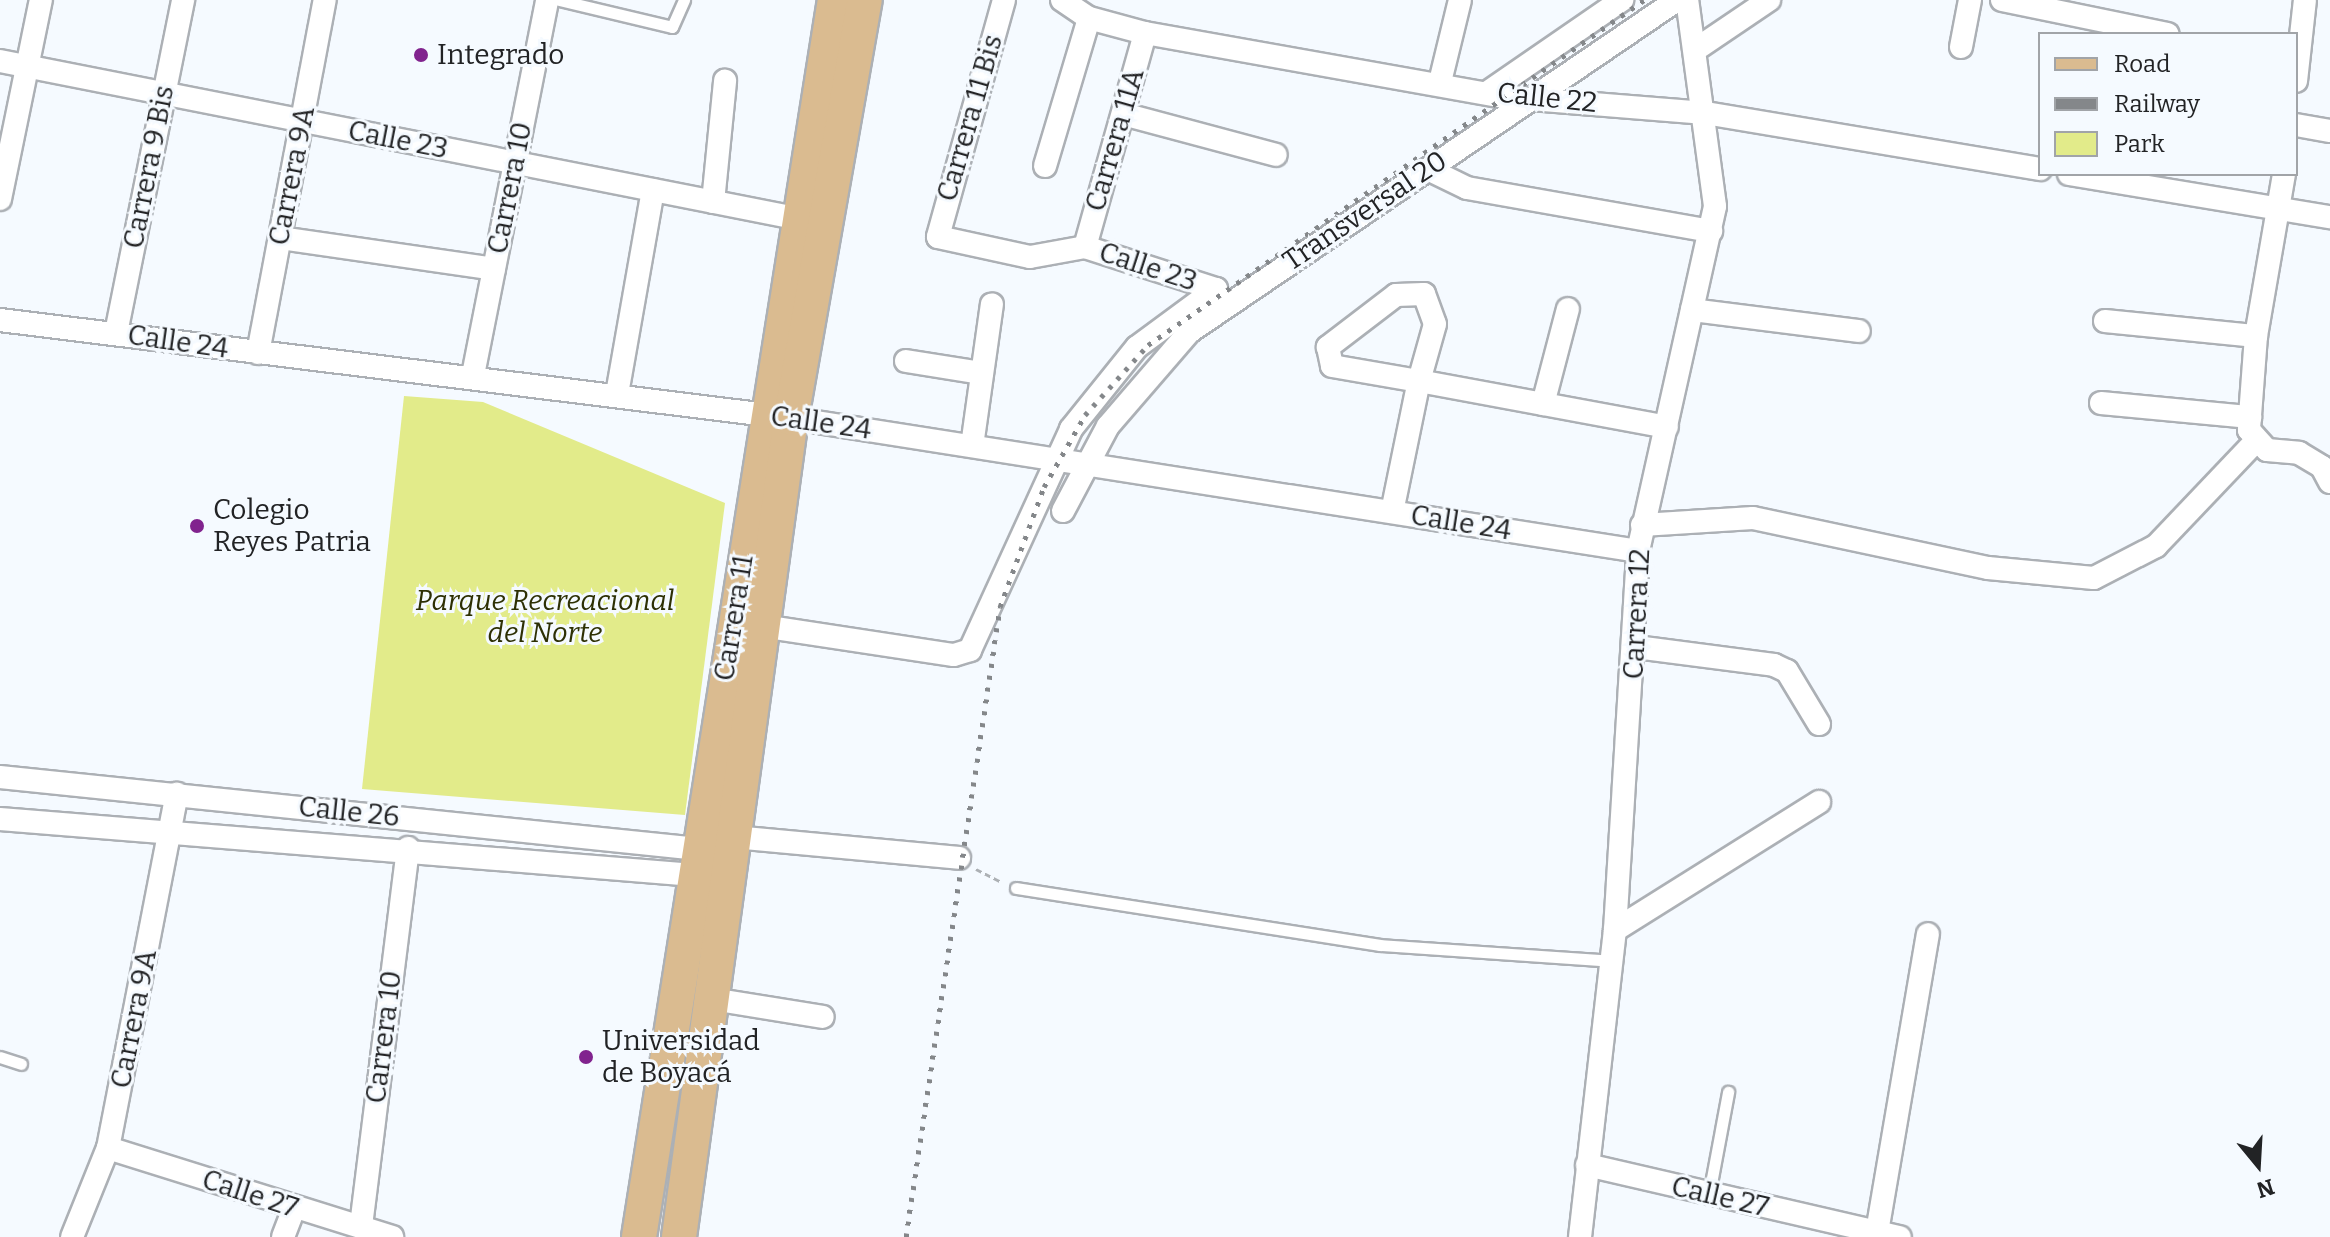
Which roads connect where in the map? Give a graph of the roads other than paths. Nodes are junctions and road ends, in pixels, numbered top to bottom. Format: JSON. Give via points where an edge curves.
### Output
{"nodes":[{"id":1,"x":41,"y":0,"type":"edge"},
{"id":2,"x":183,"y":0,"type":"edge"},
{"id":3,"x":325,"y":0,"type":"edge"},
{"id":4,"x":547,"y":0,"type":"edge"},
{"id":5,"x":559,"y":0,"type":"edge"},
{"id":6,"x":684,"y":0,"type":"edge"},
{"id":7,"x":835,"y":0,"type":"edge"},
{"id":8,"x":865,"y":0,"type":"edge"},
{"id":9,"x":1004,"y":0,"type":"edge"},
{"id":10,"x":1062,"y":0,"type":"edge"},
{"id":11,"x":1460,"y":0,"type":"edge"},
{"id":12,"x":1622,"y":0,"type":"edge"},
{"id":13,"x":1677,"y":0,"type":"edge"},
{"id":14,"x":1687,"y":0,"type":"edge"},
{"id":15,"x":1769,"y":0,"type":"edge"},
{"id":16,"x":1970,"y":0,"type":"edge"},
{"id":17,"x":2002,"y":0,"type":"edge"},
{"id":18,"x":2305,"y":0,"type":"edge"},
{"id":19,"x":1089,"y":18,"type":"junction"},
{"id":20,"x":2158,"y":32,"type":"edge"},
{"id":21,"x":1145,"y":33,"type":"junction"},
{"id":22,"x":1961,"y":47,"type":"dead end"},
{"id":23,"x":1698,"y":48,"type":"junction"},
{"id":24,"x":2298,"y":59,"type":"edge"},
{"id":25,"x":0,"y":61,"type":"edge"},
{"id":26,"x":27,"y":67,"type":"junction"},
{"id":27,"x":725,"y":81,"type":"dead end"},
{"id":28,"x":1440,"y":82,"type":"junction"},
{"id":29,"x":1488,"y":92,"type":"junction"},
{"id":30,"x":164,"y":94,"type":"junction"},
{"id":31,"x":1530,"y":98,"type":"junction"},
{"id":32,"x":1705,"y":113,"type":"junction"},
{"id":33,"x":1123,"y":114,"type":"junction"},
{"id":34,"x":302,"y":121,"type":"junction"},
{"id":35,"x":2298,"y":125,"type":"edge"},
{"id":36,"x":2330,"y":131,"type":"edge"},
{"id":37,"x":1276,"y":155,"type":"dead end"},
{"id":38,"x":515,"y":163,"type":"junction"},
{"id":39,"x":1045,"y":166,"type":"dead end"},
{"id":40,"x":1428,"y":169,"type":"junction"},
{"id":41,"x":2038,"y":169,"type":"edge"},
{"id":42,"x":2081,"y":176,"type":"edge"},
{"id":43,"x":2284,"y":176,"type":"edge"},
{"id":44,"x":653,"y":190,"type":"junction"},
{"id":45,"x":0,"y":199,"type":"edge"},
{"id":46,"x":713,"y":202,"type":"junction"},
{"id":47,"x":2278,"y":209,"type":"junction"},
{"id":48,"x":2330,"y":217,"type":"edge"},
{"id":49,"x":795,"y":218,"type":"junction"},
{"id":50,"x":1711,"y":231,"type":"junction"},
{"id":51,"x":938,"y":237,"type":"joint"},
{"id":52,"x":280,"y":238,"type":"junction"},
{"id":53,"x":1085,"y":247,"type":"junction"},
{"id":54,"x":494,"y":269,"type":"junction"},
{"id":55,"x":992,"y":304,"type":"dead end"},
{"id":56,"x":1568,"y":309,"type":"dead end"},
{"id":57,"x":1692,"y":310,"type":"junction"},
{"id":58,"x":0,"y":320,"type":"edge"},
{"id":59,"x":2105,"y":321,"type":"dead end"},
{"id":60,"x":1859,"y":331,"type":"dead end"},
{"id":61,"x":116,"y":333,"type":"junction"},
{"id":62,"x":2256,"y":336,"type":"junction"},
{"id":63,"x":258,"y":353,"type":"junction"},
{"id":64,"x":906,"y":361,"type":"dead end"},
{"id":65,"x":982,"y":373,"type":"junction"},
{"id":66,"x":473,"y":375,"type":"junction"},
{"id":67,"x":1419,"y":381,"type":"junction"},
{"id":68,"x":617,"y":394,"type":"junction"},
{"id":69,"x":2101,"y":403,"type":"dead end"},
{"id":70,"x":1543,"y":404,"type":"junction"},
{"id":71,"x":778,"y":416,"type":"junction"},
{"id":72,"x":2250,"y":417,"type":"junction"},
{"id":73,"x":1667,"y":427,"type":"junction"},
{"id":74,"x":2254,"y":443,"type":"junction"},
{"id":75,"x":972,"y":446,"type":"junction"},
{"id":76,"x":1053,"y":460,"type":"junction"},
{"id":77,"x":1092,"y":462,"type":"junction"},
{"id":78,"x":2330,"y":482,"type":"edge"},
{"id":79,"x":1063,"y":511,"type":"dead end"},
{"id":80,"x":1392,"y":512,"type":"junction"},
{"id":81,"x":1642,"y":525,"type":"junction"},
{"id":82,"x":1638,"y":551,"type":"junction"},
{"id":83,"x":762,"y":626,"type":"junction"},
{"id":84,"x":1636,"y":647,"type":"junction"},
{"id":85,"x":1819,"y":724,"type":"dead end"},
{"id":86,"x":0,"y":777,"type":"edge"},
{"id":87,"x":177,"y":794,"type":"junction"},
{"id":88,"x":1819,"y":802,"type":"dead end"},
{"id":89,"x":0,"y":819,"type":"edge"},
{"id":90,"x":173,"y":828,"type":"junction"},
{"id":91,"x":734,"y":837,"type":"junction"},
{"id":92,"x":408,"y":848,"type":"junction"},
{"id":93,"x":959,"y":858,"type":"road end"},
{"id":94,"x":696,"y":862,"type":"junction"},
{"id":95,"x":1016,"y":888,"type":"road end"},
{"id":96,"x":1615,"y":930,"type":"junction"},
{"id":97,"x":1928,"y":934,"type":"dead end"},
{"id":98,"x":1612,"y":961,"type":"junction"},
{"id":99,"x":712,"y":999,"type":"junction"},
{"id":100,"x":823,"y":1017,"type":"dead end"},
{"id":101,"x":0,"y":1057,"type":"edge"},
{"id":102,"x":21,"y":1064,"type":"dead end"},
{"id":103,"x":1728,"y":1092,"type":"dead end"},
{"id":104,"x":108,"y":1148,"type":"junction"},
{"id":105,"x":1587,"y":1165,"type":"junction"},
{"id":106,"x":1708,"y":1195,"type":"junction"},
{"id":107,"x":294,"y":1209,"type":"junction"},
{"id":108,"x":361,"y":1226,"type":"junction"},
{"id":109,"x":1877,"y":1232,"type":"junction"},
{"id":110,"x":72,"y":1237,"type":"edge"},
{"id":111,"x":283,"y":1237,"type":"edge"},
{"id":112,"x":392,"y":1237,"type":"edge"},
{"id":113,"x":639,"y":1237,"type":"edge"},
{"id":114,"x":679,"y":1237,"type":"edge"},
{"id":115,"x":1580,"y":1237,"type":"edge"},
{"id":116,"x":1900,"y":1237,"type":"edge"}],
"edges":[{"from":1,"to":26,"type":"street"},
{"from":2,"to":30,"type":"street","name":"Carrera 9 Bis"},
{"from":3,"to":34,"type":"street","name":"Carrera 9A"},
{"from":4,"to":38,"type":"street","name":"Carrera 10"},
{"from":5,"to":6,"type":"lane","via":[[672,27]]},
{"from":7,"to":49,"type":"main road","name":"Carrera 11"},
{"from":8,"to":71,"type":"main road","name":"Carrera 11"},
{"from":9,"to":51,"type":"street","name":"Carrera 11 Bis"},
{"from":10,"to":19,"type":"street","name":"Calle 22"},
{"from":11,"to":28,"type":"street"},
{"from":12,"to":29,"type":"street"},
{"from":13,"to":31,"type":"street","name":"Transversal 20"},
{"from":14,"to":23,"type":"street","name":"Carrera 12"},
{"from":15,"to":23,"type":"street"},
{"from":16,"to":22,"type":"street"},
{"from":17,"to":20,"type":"street"},
{"from":18,"to":24,"type":"street"},
{"from":19,"to":21,"type":"street","name":"Calle 22"},
{"from":19,"to":39,"type":"street"},
{"from":21,"to":28,"type":"street","name":"Calle 22"},
{"from":21,"to":33,"type":"street","name":"Carrera 11A"},
{"from":23,"to":32,"type":"street","name":"Carrera 12"},
{"from":25,"to":26,"type":"street","name":"Calle 23"},
{"from":26,"to":30,"type":"street","name":"Calle 23"},
{"from":26,"to":45,"type":"street"},
{"from":27,"to":46,"type":"street"},
{"from":28,"to":29,"type":"street","name":"Calle 22"},
{"from":29,"to":31,"type":"street","name":"Calle 22"},
{"from":30,"to":34,"type":"street","name":"Calle 23"},
{"from":30,"to":61,"type":"street","name":"Carrera 9 Bis"},
{"from":31,"to":32,"type":"street","name":"Calle 22"},
{"from":31,"to":40,"type":"street","name":"Transversal 20"},
{"from":32,"to":41,"type":"street","name":"Calle 22"},
{"from":32,"to":50,"type":"street","name":"Carrera 12","via":[[1714,168]]},
{"from":33,"to":37,"type":"street"},
{"from":33,"to":53,"type":"street","name":"Carrera 11A"},
{"from":34,"to":38,"type":"street","name":"Calle 23"},
{"from":34,"to":52,"type":"street","name":"Carrera 9A"},
{"from":35,"to":36,"type":"street"},
{"from":38,"to":44,"type":"street","name":"Calle 23"},
{"from":38,"to":54,"type":"street","name":"Carrera 10"},
{"from":40,"to":50,"type":"street","via":[[1467,188]]},
{"from":40,"to":77,"type":"street","name":"Transversal 20","via":[[1189,332],[1108,426]]},
{"from":42,"to":47,"type":"street"},
{"from":43,"to":47,"type":"street"},
{"from":44,"to":46,"type":"street","name":"Calle 23"},
{"from":44,"to":68,"type":"street"},
{"from":46,"to":49,"type":"street","name":"Calle 23"},
{"from":47,"to":48,"type":"street"},
{"from":47,"to":62,"type":"street"},
{"from":49,"to":71,"type":"main road","name":"Carrera 11"},
{"from":50,"to":57,"type":"street","name":"Carrera 12"},
{"from":51,"to":53,"type":"street","name":"Calle 23","via":[[1030,257]]},
{"from":52,"to":54,"type":"street"},
{"from":52,"to":63,"type":"street","name":"Carrera 9A"},
{"from":53,"to":76,"type":"street","name":"Calle 23","via":[[1216,289],[1137,347],[1101,386]]},
{"from":54,"to":66,"type":"street","name":"Carrera 10"},
{"from":55,"to":65,"type":"street"},
{"from":56,"to":70,"type":"street"},
{"from":57,"to":60,"type":"street"},
{"from":57,"to":73,"type":"street","name":"Carrera 12"},
{"from":58,"to":61,"type":"street","name":"Calle 24"},
{"from":59,"to":62,"type":"street"},
{"from":61,"to":63,"type":"street","name":"Calle 24"},
{"from":62,"to":72,"type":"street"},
{"from":63,"to":66,"type":"street","name":"Calle 24"},
{"from":64,"to":65,"type":"street"},
{"from":65,"to":75,"type":"street"},
{"from":66,"to":68,"type":"street","name":"Calle 24"},
{"from":67,"to":67,"type":"street","via":[[1435,324],[1424,294],[1396,295],[1328,347],[1332,366]]},
{"from":67,"to":70,"type":"street"},
{"from":67,"to":80,"type":"street"},
{"from":68,"to":71,"type":"street","name":"Calle 24"},
{"from":69,"to":72,"type":"street"},
{"from":70,"to":73,"type":"street"},
{"from":71,"to":75,"type":"street","name":"Calle 24"},
{"from":71,"to":83,"type":"main road","name":"Carrera 11"},
{"from":71,"to":94,"type":"main road","name":"Carrera 11"},
{"from":72,"to":74,"type":"street"},
{"from":73,"to":81,"type":"street","name":"Carrera 12"},
{"from":74,"to":78,"type":"street","via":[[2299,453]]},
{"from":74,"to":81,"type":"street","via":[[2156,546],[2094,578],[1988,568],[1753,518]]},
{"from":75,"to":76,"type":"street","name":"Calle 24"},
{"from":76,"to":77,"type":"street","name":"Calle 24"},
{"from":76,"to":83,"type":"street","via":[[970,650],[954,655]]},
{"from":77,"to":79,"type":"street"},
{"from":77,"to":80,"type":"street","name":"Calle 24"},
{"from":80,"to":82,"type":"street","name":"Calle 24"},
{"from":81,"to":82,"type":"street","name":"Carrera 12"},
{"from":82,"to":84,"type":"street","name":"Carrera 12"},
{"from":83,"to":91,"type":"main road","name":"Carrera 11"},
{"from":84,"to":85,"type":"street","via":[[1774,665],[1787,671]]},
{"from":84,"to":96,"type":"street","name":"Carrera 12"},
{"from":86,"to":87,"type":"street","name":"Calle 26"},
{"from":87,"to":90,"type":"street","name":"Carrera 9A"},
{"from":87,"to":94,"type":"street","name":"Calle 26"},
{"from":88,"to":96,"type":"street"},
{"from":89,"to":90,"type":"street","name":"Calle 26"},
{"from":90,"to":92,"type":"street","name":"Calle 26"},
{"from":90,"to":104,"type":"street","name":"Carrera 9A"},
{"from":91,"to":93,"type":"street"},
{"from":91,"to":99,"type":"main road","name":"Carrera 11"},
{"from":92,"to":94,"type":"street","name":"Calle 26"},
{"from":92,"to":108,"type":"street","name":"Carrera 10"},
{"from":94,"to":113,"type":"main road","name":"Carrera 11"},
{"from":95,"to":98,"type":"lane","via":[[1380,945]]},
{"from":96,"to":98,"type":"street","name":"Carrera 12"},
{"from":97,"to":109,"type":"street"},
{"from":98,"to":105,"type":"street","name":"Carrera 12"},
{"from":99,"to":100,"type":"street"},
{"from":99,"to":114,"type":"main road","name":"Carrera 11"},
{"from":101,"to":102,"type":"lane"},
{"from":103,"to":106,"type":"lane"},
{"from":104,"to":107,"type":"street","name":"Calle 27"},
{"from":104,"to":110,"type":"street","name":"Carrera 9A"},
{"from":105,"to":106,"type":"street","name":"Calle 27"},
{"from":105,"to":115,"type":"street","name":"Carrera 12"},
{"from":106,"to":109,"type":"street","name":"Calle 27"},
{"from":107,"to":108,"type":"street","name":"Calle 27"},
{"from":107,"to":111,"type":"street"},
{"from":108,"to":112,"type":"street","name":"Calle 27"},
{"from":109,"to":116,"type":"street","name":"Calle 27"}]}
